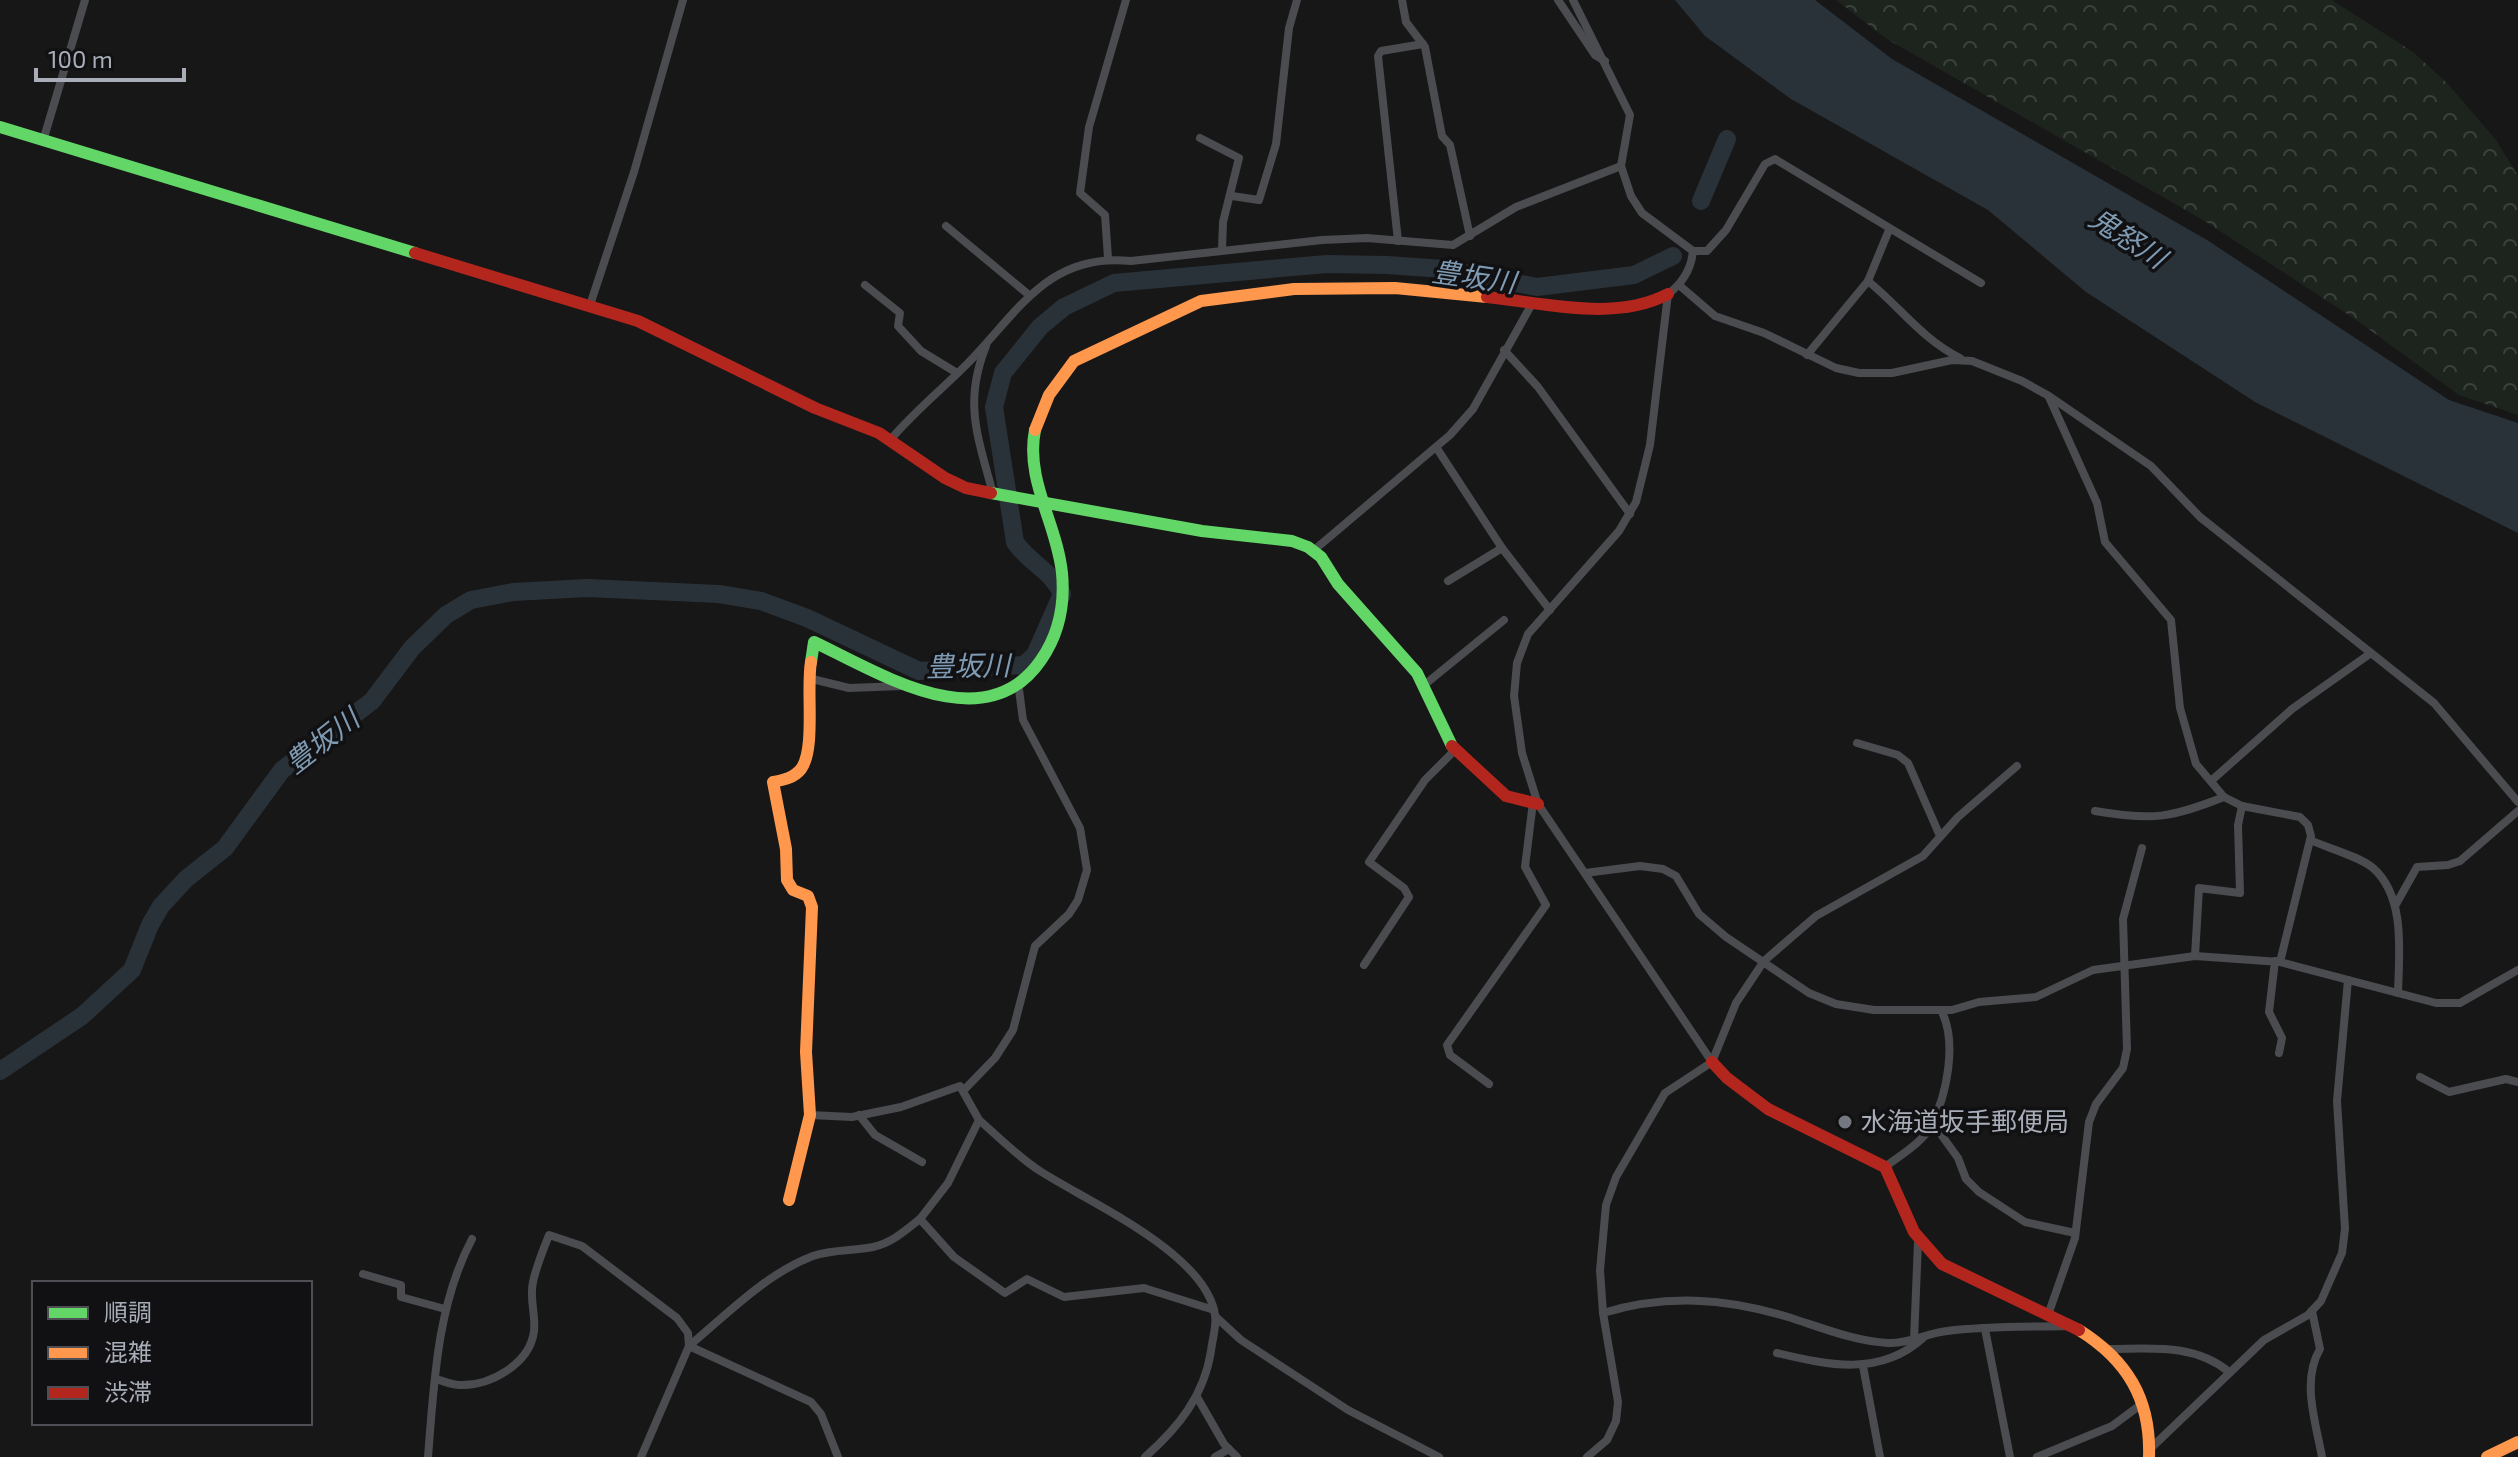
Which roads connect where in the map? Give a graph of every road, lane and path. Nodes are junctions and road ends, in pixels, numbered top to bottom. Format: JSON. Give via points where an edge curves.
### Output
{"nodes":[{"id":1,"x":85,"y":0,"type":"edge"},
{"id":2,"x":683,"y":0,"type":"edge"},
{"id":3,"x":1126,"y":0,"type":"edge"},
{"id":4,"x":1297,"y":0,"type":"edge"},
{"id":5,"x":1402,"y":0,"type":"edge"},
{"id":6,"x":1558,"y":0,"type":"edge"},
{"id":7,"x":1573,"y":0,"type":"edge"},
{"id":8,"x":1423,"y":44,"type":"junction"},
{"id":9,"x":1606,"y":62,"type":"junction"},
{"id":10,"x":0,"y":127,"type":"edge"},
{"id":11,"x":1200,"y":138,"type":"dead end"},
{"id":12,"x":43,"y":141,"type":"junction"},
{"id":13,"x":1621,"y":166,"type":"junction"},
{"id":14,"x":1232,"y":196,"type":"junction"},
{"id":15,"x":946,"y":226,"type":"dead end"},
{"id":16,"x":1889,"y":230,"type":"junction"},
{"id":17,"x":1470,"y":236,"type":"junction"},
{"id":18,"x":1398,"y":241,"type":"junction"},
{"id":19,"x":1689,"y":249,"type":"junction"},
{"id":20,"x":1222,"y":250,"type":"junction"},
{"id":21,"x":1108,"y":258,"type":"junction"},
{"id":22,"x":1868,"y":281,"type":"junction"},
{"id":23,"x":1981,"y":283,"type":"dead end"},
{"id":24,"x":865,"y":285,"type":"dead end"},
{"id":25,"x":1679,"y":285,"type":"junction"},
{"id":26,"x":1668,"y":294,"type":"junction"},
{"id":27,"x":1029,"y":295,"type":"junction"},
{"id":28,"x":1533,"y":302,"type":"junction"},
{"id":29,"x":590,"y":305,"type":"junction"},
{"id":30,"x":987,"y":341,"type":"junction"},
{"id":31,"x":1504,"y":350,"type":"junction"},
{"id":32,"x":1807,"y":355,"type":"junction"},
{"id":33,"x":1964,"y":360,"type":"junction"},
{"id":34,"x":957,"y":373,"type":"junction"},
{"id":35,"x":2049,"y":396,"type":"junction"},
{"id":36,"x":891,"y":439,"type":"junction"},
{"id":37,"x":1436,"y":447,"type":"junction"},
{"id":38,"x":995,"y":494,"type":"junction"},
{"id":39,"x":1042,"y":503,"type":"junction"},
{"id":40,"x":1630,"y":514,"type":"junction"},
{"id":41,"x":1502,"y":548,"type":"junction"},
{"id":42,"x":1313,"y":551,"type":"junction"},
{"id":43,"x":1448,"y":581,"type":"dead end"},
{"id":44,"x":1550,"y":610,"type":"junction"},
{"id":45,"x":1504,"y":620,"type":"dead end"},
{"id":46,"x":2371,"y":653,"type":"junction"},
{"id":47,"x":808,"y":678,"type":"junction"},
{"id":48,"x":1018,"y":682,"type":"junction"},
{"id":49,"x":910,"y":686,"type":"junction"},
{"id":50,"x":1423,"y":686,"type":"junction"},
{"id":51,"x":1857,"y":743,"type":"dead end"},
{"id":52,"x":1454,"y":751,"type":"junction"},
{"id":53,"x":2017,"y":766,"type":"dead end"},
{"id":54,"x":2211,"y":781,"type":"junction"},
{"id":55,"x":2224,"y":797,"type":"junction"},
{"id":56,"x":2518,"y":802,"type":"edge"},
{"id":57,"x":1536,"y":803,"type":"junction"},
{"id":58,"x":2242,"y":806,"type":"junction"},
{"id":59,"x":2095,"y":811,"type":"dead end"},
{"id":60,"x":2518,"y":811,"type":"edge"},
{"id":61,"x":1940,"y":836,"type":"junction"},
{"id":62,"x":2310,"y":840,"type":"junction"},
{"id":63,"x":2142,"y":848,"type":"dead end"},
{"id":64,"x":1585,"y":873,"type":"junction"},
{"id":65,"x":2395,"y":906,"type":"junction"},
{"id":66,"x":2195,"y":956,"type":"junction"},
{"id":67,"x":1764,"y":961,"type":"junction"},
{"id":68,"x":2278,"y":961,"type":"junction"},
{"id":69,"x":1364,"y":965,"type":"dead end"},
{"id":70,"x":2123,"y":965,"type":"junction"},
{"id":71,"x":2518,"y":970,"type":"edge"},
{"id":72,"x":2348,"y":980,"type":"junction"},
{"id":73,"x":2398,"y":993,"type":"junction"},
{"id":74,"x":1942,"y":1012,"type":"junction"},
{"id":75,"x":2279,"y":1053,"type":"dead end"},
{"id":76,"x":1712,"y":1062,"type":"junction"},
{"id":77,"x":2420,"y":1077,"type":"dead end"},
{"id":78,"x":2518,"y":1082,"type":"edge"},
{"id":79,"x":1489,"y":1084,"type":"dead end"},
{"id":80,"x":963,"y":1091,"type":"junction"},
{"id":81,"x":810,"y":1115,"type":"junction"},
{"id":82,"x":859,"y":1115,"type":"junction"},
{"id":83,"x":979,"y":1120,"type":"junction"},
{"id":84,"x":1932,"y":1122,"type":"junction"},
{"id":85,"x":922,"y":1162,"type":"dead end"},
{"id":86,"x":1885,"y":1167,"type":"junction"},
{"id":87,"x":789,"y":1200,"type":"dead end"},
{"id":88,"x":920,"y":1219,"type":"junction"},
{"id":89,"x":2075,"y":1233,"type":"junction"},
{"id":90,"x":472,"y":1239,"type":"dead end"},
{"id":91,"x":1918,"y":1242,"type":"junction"},
{"id":92,"x":363,"y":1274,"type":"dead end"},
{"id":93,"x":445,"y":1309,"type":"junction"},
{"id":94,"x":2312,"y":1311,"type":"junction"},
{"id":95,"x":1603,"y":1313,"type":"junction"},
{"id":96,"x":1215,"y":1314,"type":"junction"},
{"id":97,"x":2048,"y":1315,"type":"junction"},
{"id":98,"x":2069,"y":1326,"type":"junction"},
{"id":99,"x":1985,"y":1329,"type":"junction"},
{"id":100,"x":1925,"y":1337,"type":"junction"},
{"id":101,"x":1914,"y":1340,"type":"junction"},
{"id":102,"x":689,"y":1346,"type":"junction"},
{"id":103,"x":2106,"y":1349,"type":"junction"},
{"id":104,"x":1777,"y":1353,"type":"dead end"},
{"id":105,"x":1863,"y":1366,"type":"junction"},
{"id":106,"x":2229,"y":1372,"type":"junction"},
{"id":107,"x":436,"y":1379,"type":"junction"},
{"id":108,"x":1197,"y":1397,"type":"junction"},
{"id":109,"x":2143,"y":1403,"type":"junction"},
{"id":110,"x":2518,"y":1442,"type":"edge"},
{"id":111,"x":1229,"y":1449,"type":"junction"},
{"id":112,"x":2150,"y":1453,"type":"edge"},
{"id":113,"x":428,"y":1457,"type":"edge"},
{"id":114,"x":641,"y":1457,"type":"edge"},
{"id":115,"x":838,"y":1457,"type":"edge"},
{"id":116,"x":1145,"y":1457,"type":"edge"},
{"id":117,"x":1215,"y":1457,"type":"edge"},
{"id":118,"x":1237,"y":1457,"type":"edge"},
{"id":119,"x":1439,"y":1457,"type":"edge"},
{"id":120,"x":1587,"y":1457,"type":"edge"},
{"id":121,"x":1880,"y":1457,"type":"edge"},
{"id":122,"x":2010,"y":1457,"type":"edge"},
{"id":123,"x":2037,"y":1457,"type":"edge"},
{"id":124,"x":2322,"y":1457,"type":"edge"},
{"id":125,"x":2487,"y":1457,"type":"edge"}],
"edges":[{"from":1,"to":12,"type":"street"},
{"from":2,"to":29,"type":"street"},
{"from":3,"to":21,"type":"street","via":[[1089,127],[1080,193],[1105,215]]},
{"from":4,"to":14,"type":"street","via":[[1278,132],[1259,200]]},
{"from":5,"to":8,"type":"street","via":[[1406,22]]},
{"from":6,"to":9,"type":"street","via":[[1595,55]]},
{"from":7,"to":9,"type":"street"},
{"from":8,"to":17,"type":"street"},
{"from":8,"to":18,"type":"street","via":[[1381,51],[1378,56]]},
{"from":9,"to":13,"type":"street","via":[[1630,115]]},
{"from":10,"to":12,"type":"street"},
{"from":11,"to":14,"type":"street","via":[[1239,158]]},
{"from":12,"to":29,"type":"street"},
{"from":13,"to":17,"type":"street","via":[[1516,207]]},
{"from":13,"to":19,"type":"street","via":[[1631,196]]},
{"from":14,"to":20,"type":"street","via":[[1223,222]]},
{"from":15,"to":27,"type":"street"},
{"from":16,"to":19,"type":"street","via":[[1775,159],[1707,251]]},
{"from":16,"to":22,"type":"street"},
{"from":16,"to":23,"type":"street"},
{"from":17,"to":18,"type":"street","via":[[1453,245]]},
{"from":18,"to":20,"type":"street","via":[[1322,240]]},
{"from":19,"to":25,"type":"street","via":[[1691,265]]},
{"from":20,"to":21,"type":"street","via":[[1131,261]]},
{"from":21,"to":27,"type":"street","via":[[1074,265]]},
{"from":22,"to":32,"type":"street"},
{"from":22,"to":33,"type":"street","via":[[1921,333]]},
{"from":24,"to":34,"type":"street","via":[[900,313],[898,326],[921,351]]},
{"from":25,"to":26,"type":"street"},
{"from":25,"to":32,"type":"street","via":[[1715,316]]},
{"from":26,"to":28,"type":"street","via":[[1622,309]]},
{"from":26,"to":40,"type":"street","via":[[1650,445]]},
{"from":27,"to":30,"type":"street"},
{"from":28,"to":31,"type":"street"},
{"from":28,"to":39,"type":"street","via":[[1347,286],[1201,301],[1093,349],[1060,378],[1034,433]]},
{"from":29,"to":36,"type":"street","via":[[667,333],[815,408]]},
{"from":30,"to":34,"type":"street"},
{"from":30,"to":38,"type":"street","via":[[971,397]]},
{"from":31,"to":37,"type":"street","via":[[1473,409]]},
{"from":31,"to":40,"type":"street","via":[[1531,378]]},
{"from":32,"to":33,"type":"street","via":[[1859,373],[1892,373]]},
{"from":33,"to":35,"type":"street"},
{"from":34,"to":36,"type":"street"},
{"from":35,"to":46,"type":"street","via":[[2151,466],[2200,517]]},
{"from":35,"to":54,"type":"street","via":[[2097,503],[2105,542],[2171,620],[2189,747]]},
{"from":36,"to":38,"type":"street","via":[[945,478]]},
{"from":37,"to":41,"type":"street"},
{"from":37,"to":42,"type":"street"},
{"from":38,"to":39,"type":"street"},
{"from":39,"to":42,"type":"street","via":[[1292,541]]},
{"from":39,"to":48,"type":"street","via":[[1062,567],[1065,608],[1049,653]]},
{"from":40,"to":44,"type":"street"},
{"from":41,"to":43,"type":"street"},
{"from":41,"to":44,"type":"street"},
{"from":42,"to":50,"type":"street"},
{"from":44,"to":57,"type":"street","via":[[1528,634],[1517,663],[1514,696]]},
{"from":45,"to":50,"type":"street"},
{"from":46,"to":54,"type":"street","via":[[2292,709]]},
{"from":46,"to":56,"type":"street","via":[[2434,703]]},
{"from":47,"to":49,"type":"street","via":[[849,688]]},
{"from":47,"to":49,"type":"street","via":[[814,642]]},
{"from":47,"to":81,"type":"street","via":[[808,751],[802,768],[773,782],[787,880],[793,890],[808,896],[812,907],[806,1052]]},
{"from":48,"to":49,"type":"street","via":[[963,699]]},
{"from":48,"to":80,"type":"street","via":[[1023,720],[1080,828],[1087,870],[1069,914],[1035,946],[1013,1030]]},
{"from":50,"to":52,"type":"street"},
{"from":51,"to":61,"type":"street","via":[[1908,763]]},
{"from":52,"to":57,"type":"street","via":[[1488,785]]},
{"from":52,"to":69,"type":"street","via":[[1425,780],[1369,862],[1409,897]]},
{"from":53,"to":61,"type":"street"},
{"from":54,"to":55,"type":"street"},
{"from":55,"to":58,"type":"street"},
{"from":55,"to":59,"type":"street","via":[[2168,817],[2143,819]]},
{"from":57,"to":64,"type":"street"},
{"from":57,"to":79,"type":"street","via":[[1525,867],[1546,905],[1447,1045],[1450,1055]]},
{"from":58,"to":62,"type":"street","via":[[2300,817],[2308,825]]},
{"from":58,"to":66,"type":"street","via":[[2240,893],[2199,888]]},
{"from":60,"to":65,"type":"street","via":[[2460,861],[2417,867]]},
{"from":61,"to":67,"type":"street","via":[[1906,868],[1816,916]]},
{"from":62,"to":65,"type":"street","via":[[2372,867]]},
{"from":62,"to":68,"type":"street"},
{"from":63,"to":70,"type":"street","via":[[2123,919]]},
{"from":64,"to":67,"type":"street","via":[[1640,866],[1663,869],[1676,876],[1699,914]]},
{"from":64,"to":76,"type":"street"},
{"from":65,"to":73,"type":"street"},
{"from":66,"to":68,"type":"street"},
{"from":66,"to":70,"type":"street"},
{"from":67,"to":74,"type":"street","via":[[1809,993],[1836,1004]]},
{"from":67,"to":76,"type":"street","via":[[1736,1003]]},
{"from":68,"to":72,"type":"street"},
{"from":68,"to":75,"type":"street","via":[[2269,1012],[2282,1038]]},
{"from":70,"to":74,"type":"street","via":[[2093,970],[2036,997],[1979,1002]]},
{"from":70,"to":89,"type":"street","via":[[2127,1049],[2123,1068],[2089,1122]]},
{"from":71,"to":73,"type":"street","via":[[2460,1003]]},
{"from":72,"to":73,"type":"street"},
{"from":72,"to":94,"type":"street","via":[[2337,1101],[2345,1229],[2342,1253]]},
{"from":74,"to":84,"type":"street","via":[[1951,1056]]},
{"from":76,"to":86,"type":"street","via":[[1794,1124]]},
{"from":76,"to":95,"type":"street","via":[[1665,1093],[1616,1177],[1601,1233]]},
{"from":77,"to":78,"type":"street","via":[[2449,1092],[2506,1079]]},
{"from":80,"to":82,"type":"street","via":[[952,1087],[901,1107]]},
{"from":80,"to":83,"type":"street"},
{"from":81,"to":82,"type":"street"},
{"from":81,"to":87,"type":"street"},
{"from":82,"to":85,"type":"street","via":[[875,1135]]},
{"from":83,"to":88,"type":"street","via":[[948,1183]]},
{"from":83,"to":96,"type":"street","via":[[1036,1168],[1151,1236],[1200,1281]]},
{"from":84,"to":86,"type":"street"},
{"from":84,"to":89,"type":"street","via":[[1979,1192],[2025,1222]]},
{"from":86,"to":91,"type":"street"},
{"from":88,"to":96,"type":"street","via":[[954,1257],[1005,1293],[1027,1279],[1074,1298],[1144,1288]]},
{"from":88,"to":102,"type":"street","via":[[893,1240],[814,1256],[790,1267]]},
{"from":89,"to":97,"type":"street"},
{"from":90,"to":93,"type":"street","via":[[453,1274]]},
{"from":91,"to":97,"type":"street","via":[[1942,1264]]},
{"from":91,"to":101,"type":"street"},
{"from":92,"to":93,"type":"street","via":[[401,1285],[401,1297]]},
{"from":93,"to":107,"type":"street"},
{"from":94,"to":106,"type":"street","via":[[2264,1340]]},
{"from":94,"to":124,"type":"street","via":[[2320,1349],[2309,1379]]},
{"from":95,"to":101,"type":"street","via":[[1635,1303],[1700,1299],[1848,1336],[1888,1343]]},
{"from":95,"to":120,"type":"street","via":[[1618,1402],[1616,1421],[1607,1440]]},
{"from":96,"to":108,"type":"street","via":[[1210,1358]]},
{"from":96,"to":119,"type":"street","via":[[1241,1340],[1348,1410]]},
{"from":97,"to":98,"type":"street"},
{"from":98,"to":99,"type":"street"},
{"from":98,"to":103,"type":"street"},
{"from":99,"to":100,"type":"street"},
{"from":99,"to":122,"type":"street"},
{"from":100,"to":101,"type":"street"},
{"from":100,"to":105,"type":"street","via":[[1910,1350]]},
{"from":102,"to":107,"type":"street","via":[[688,1333],[677,1318],[582,1246],[549,1235],[532,1285],[530,1347],[497,1378],[460,1385]]},
{"from":102,"to":114,"type":"street"},
{"from":102,"to":115,"type":"street","via":[[811,1402]]},
{"from":103,"to":106,"type":"street","via":[[2189,1350]]},
{"from":103,"to":109,"type":"street","via":[[2126,1368]]},
{"from":104,"to":105,"type":"street","via":[[1830,1366]]},
{"from":105,"to":121,"type":"street"},
{"from":106,"to":112,"type":"street"},
{"from":107,"to":113,"type":"street"},
{"from":108,"to":111,"type":"street"},
{"from":108,"to":116,"type":"street"},
{"from":109,"to":112,"type":"street"},
{"from":109,"to":123,"type":"street","via":[[2112,1426]]},
{"from":110,"to":125,"type":"street"},
{"from":111,"to":117,"type":"street"},
{"from":111,"to":118,"type":"street"}]}
